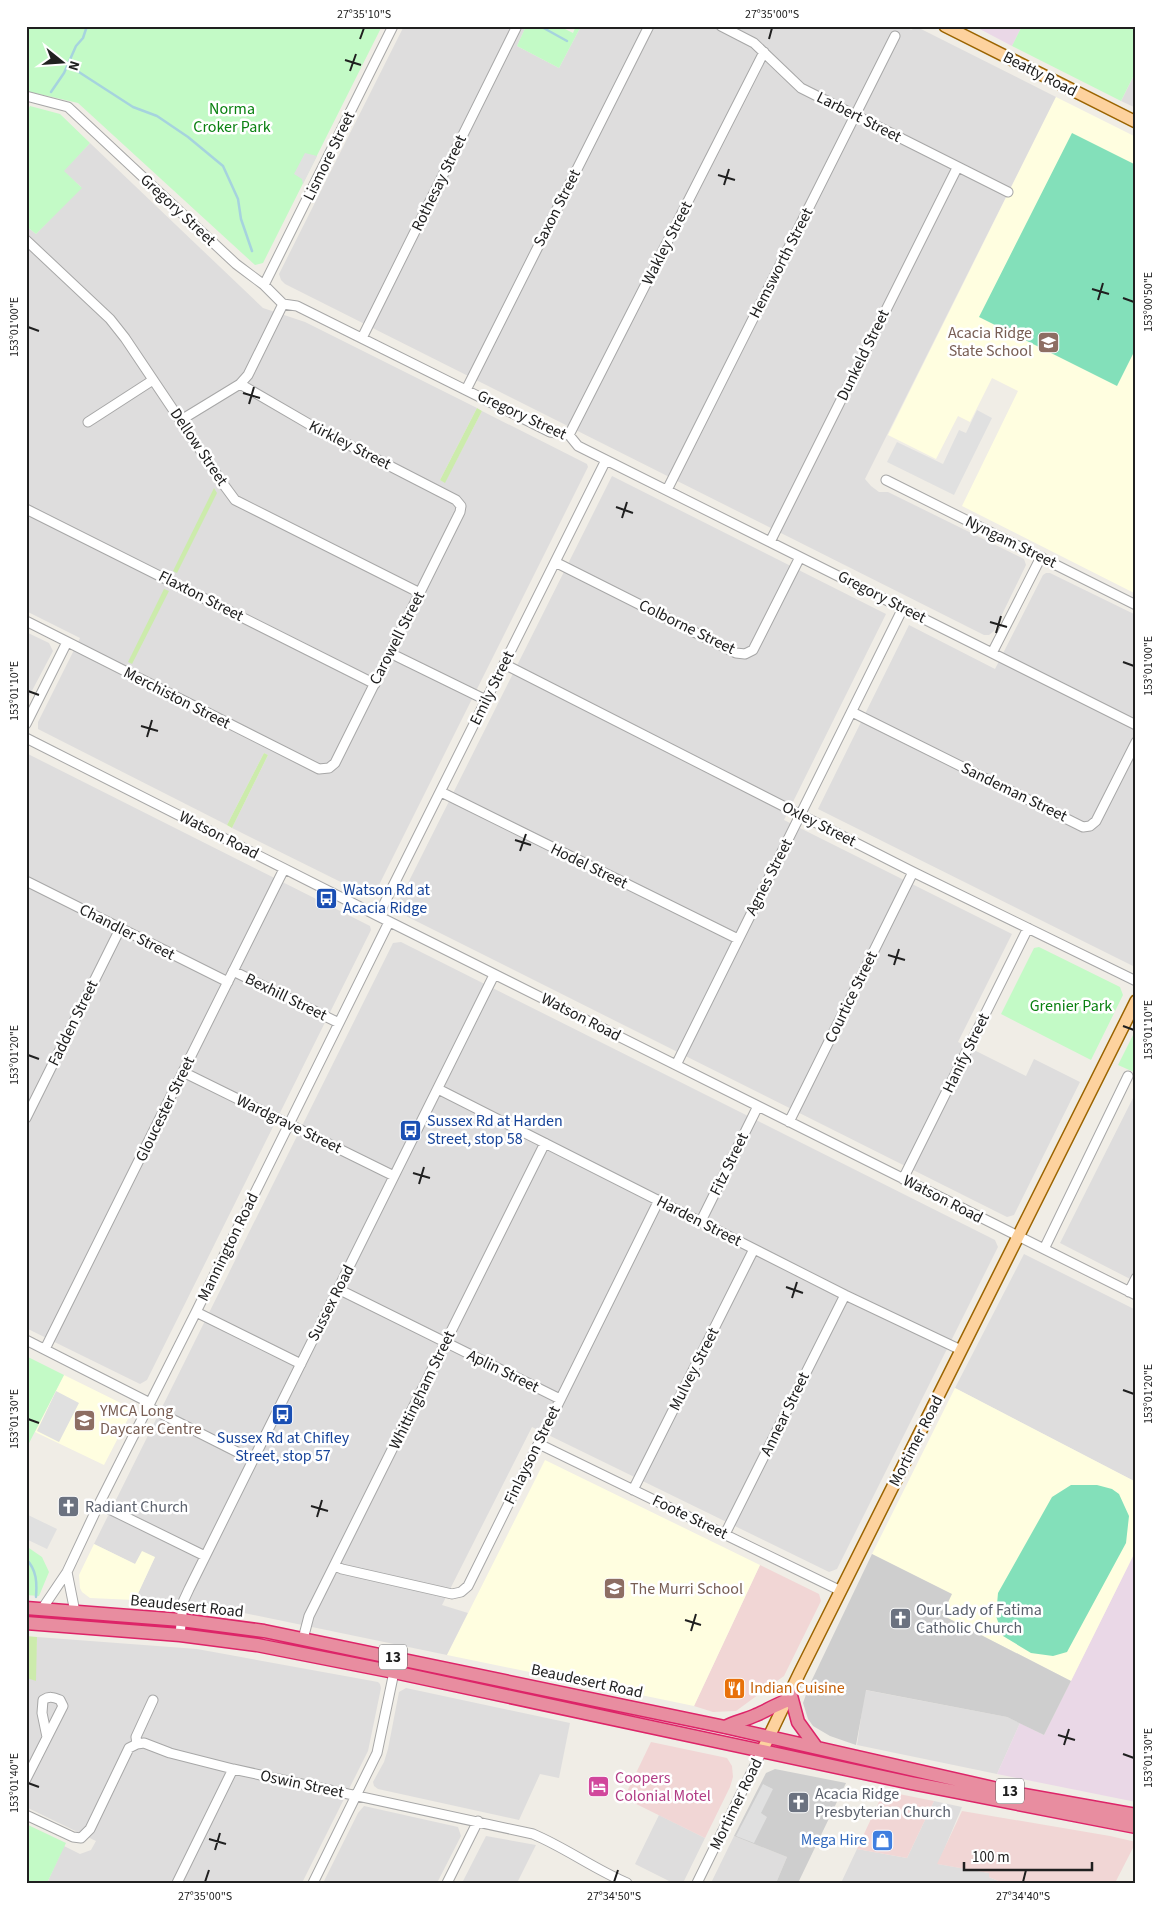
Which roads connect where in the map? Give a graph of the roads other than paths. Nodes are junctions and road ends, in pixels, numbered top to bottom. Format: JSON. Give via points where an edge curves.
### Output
{"nodes":[{"id":1,"x":393,"y":26,"type":"edge"},
{"id":2,"x":649,"y":26,"type":"edge"},
{"id":3,"x":721,"y":26,"type":"edge"},
{"id":4,"x":945,"y":26,"type":"edge"},
{"id":5,"x":516,"y":28,"type":"dead end"},
{"id":6,"x":895,"y":36,"type":"dead end"},
{"id":7,"x":764,"y":52,"type":"junction"},
{"id":8,"x":26,"y":96,"type":"edge"},
{"id":9,"x":855,"y":116,"type":"junction"},
{"id":10,"x":1136,"y":122,"type":"edge"},
{"id":11,"x":957,"y":168,"type":"junction"},
{"id":12,"x":1008,"y":192,"type":"dead end"},
{"id":13,"x":26,"y":240,"type":"edge"},
{"id":14,"x":264,"y":285,"type":"junction"},
{"id":15,"x":283,"y":304,"type":"junction"},
{"id":16,"x":362,"y":338,"type":"junction"},
{"id":17,"x":153,"y":380,"type":"junction"},
{"id":18,"x":240,"y":384,"type":"junction"},
{"id":19,"x":466,"y":390,"type":"junction"},
{"id":20,"x":181,"y":420,"type":"junction"},
{"id":21,"x":88,"y":422,"type":"dead end"},
{"id":22,"x":569,"y":435,"type":"junction"},
{"id":23,"x":606,"y":460,"type":"junction"},
{"id":24,"x":886,"y":480,"type":"dead end"},
{"id":25,"x":667,"y":490,"type":"junction"},
{"id":26,"x":461,"y":506,"type":"joint"},
{"id":27,"x":26,"y":509,"type":"edge"},
{"id":28,"x":770,"y":542,"type":"junction"},
{"id":29,"x":800,"y":557,"type":"junction"},
{"id":30,"x":1040,"y":557,"type":"junction"},
{"id":31,"x":556,"y":562,"type":"junction"},
{"id":32,"x":420,"y":593,"type":"junction"},
{"id":33,"x":1136,"y":604,"type":"edge"},
{"id":34,"x":903,"y":608,"type":"junction"},
{"id":35,"x":26,"y":621,"type":"edge"},
{"id":36,"x":67,"y":642,"type":"junction"},
{"id":37,"x":390,"y":653,"type":"junction"},
{"id":38,"x":992,"y":653,"type":"junction"},
{"id":39,"x":504,"y":664,"type":"junction"},
{"id":40,"x":375,"y":684,"type":"junction"},
{"id":41,"x":486,"y":700,"type":"junction"},
{"id":42,"x":852,"y":712,"type":"junction"},
{"id":43,"x":26,"y":724,"type":"edge"},
{"id":44,"x":1136,"y":725,"type":"edge"},
{"id":45,"x":26,"y":738,"type":"edge"},
{"id":46,"x":1136,"y":742,"type":"edge"},
{"id":47,"x":329,"y":768,"type":"joint"},
{"id":48,"x":441,"y":792,"type":"junction"},
{"id":49,"x":801,"y":814,"type":"junction"},
{"id":50,"x":284,"y":869,"type":"junction"},
{"id":51,"x":913,"y":872,"type":"junction"},
{"id":52,"x":26,"y":881,"type":"edge"},
{"id":53,"x":378,"y":916,"type":"junction"},
{"id":54,"x":390,"y":922,"type":"junction"},
{"id":55,"x":1028,"y":928,"type":"junction"},
{"id":56,"x":120,"y":929,"type":"junction"},
{"id":57,"x":738,"y":939,"type":"junction"},
{"id":58,"x":233,"y":971,"type":"junction"},
{"id":59,"x":494,"y":974,"type":"junction"},
{"id":60,"x":1136,"y":981,"type":"edge"},
{"id":61,"x":228,"y":982,"type":"junction"},
{"id":62,"x":1136,"y":1000,"type":"edge"},
{"id":63,"x":339,"y":1023,"type":"junction"},
{"id":64,"x":676,"y":1065,"type":"junction"},
{"id":65,"x":183,"y":1072,"type":"junction"},
{"id":66,"x":1128,"y":1076,"type":"dead end"},
{"id":67,"x":438,"y":1089,"type":"junction"},
{"id":68,"x":758,"y":1106,"type":"junction"},
{"id":69,"x":26,"y":1118,"type":"edge"},
{"id":70,"x":789,"y":1122,"type":"junction"},
{"id":71,"x":288,"y":1124,"type":"junction"},
{"id":72,"x":545,"y":1143,"type":"junction"},
{"id":73,"x":394,"y":1176,"type":"junction"},
{"id":74,"x":904,"y":1179,"type":"junction"},
{"id":75,"x":659,"y":1200,"type":"junction"},
{"id":76,"x":701,"y":1221,"type":"junction"},
{"id":77,"x":1018,"y":1237,"type":"junction"},
{"id":78,"x":754,"y":1249,"type":"junction"},
{"id":79,"x":1044,"y":1249,"type":"junction"},
{"id":80,"x":1136,"y":1278,"type":"edge"},
{"id":81,"x":338,"y":1289,"type":"junction"},
{"id":82,"x":1132,"y":1293,"type":"edge"},
{"id":83,"x":845,"y":1294,"type":"junction"},
{"id":84,"x":196,"y":1312,"type":"junction"},
{"id":85,"x":26,"y":1340,"type":"edge"},
{"id":86,"x":446,"y":1343,"type":"junction"},
{"id":87,"x":45,"y":1349,"type":"junction"},
{"id":88,"x":961,"y":1350,"type":"junction"},
{"id":89,"x":300,"y":1364,"type":"junction"},
{"id":90,"x":560,"y":1399,"type":"junction"},
{"id":91,"x":149,"y":1405,"type":"junction"},
{"id":92,"x":538,"y":1444,"type":"junction"},
{"id":93,"x":253,"y":1460,"type":"junction"},
{"id":94,"x":633,"y":1490,"type":"junction"},
{"id":95,"x":99,"y":1504,"type":"junction"},
{"id":96,"x":726,"y":1534,"type":"junction"},
{"id":97,"x":205,"y":1556,"type":"junction"},
{"id":98,"x":335,"y":1566,"type":"junction"},
{"id":99,"x":67,"y":1572,"type":"junction"},
{"id":100,"x":841,"y":1591,"type":"junction"},
{"id":101,"x":26,"y":1608,"type":"edge"},
{"id":102,"x":42,"y":1609,"type":"junction"},
{"id":103,"x":76,"y":1612,"type":"junction"},
{"id":104,"x":181,"y":1620,"type":"junction"},
{"id":105,"x":26,"y":1623,"type":"edge"},
{"id":106,"x":180,"y":1635,"type":"junction"},
{"id":107,"x":303,"y":1639,"type":"junction"},
{"id":108,"x":394,"y":1672,"type":"junction"},
{"id":109,"x":788,"y":1696,"type":"junction"},
{"id":110,"x":153,"y":1700,"type":"dead end"},
{"id":111,"x":725,"y":1727,"type":"junction"},
{"id":112,"x":47,"y":1737,"type":"dead end"},
{"id":113,"x":768,"y":1737,"type":"junction"},
{"id":114,"x":137,"y":1744,"type":"junction"},
{"id":115,"x":816,"y":1747,"type":"junction"},
{"id":116,"x":762,"y":1751,"type":"junction"},
{"id":117,"x":233,"y":1769,"type":"junction"},
{"id":118,"x":26,"y":1779,"type":"edge"},
{"id":119,"x":357,"y":1795,"type":"junction"},
{"id":120,"x":26,"y":1815,"type":"edge"},
{"id":121,"x":1136,"y":1815,"type":"edge"},
{"id":122,"x":478,"y":1821,"type":"junction"},
{"id":123,"x":1136,"y":1827,"type":"edge"},
{"id":124,"x":177,"y":1883,"type":"edge"},
{"id":125,"x":313,"y":1883,"type":"edge"},
{"id":126,"x":447,"y":1883,"type":"edge"},
{"id":127,"x":627,"y":1883,"type":"edge"},
{"id":128,"x":697,"y":1883,"type":"edge"}],
"edges":[{"from":1,"to":14,"type":"street","name":"Lismore Street"},
{"from":2,"to":19,"type":"street","name":"Saxon Street"},
{"from":3,"to":7,"type":"street","name":"Larbert Street","via":[[754,43]]},
{"from":4,"to":10,"type":"main road","name":"Beatty Road"},
{"from":5,"to":16,"type":"street","name":"Rothesay Street"},
{"from":6,"to":9,"type":"street","name":"Hemsworth Street"},
{"from":7,"to":9,"type":"street","name":"Larbert Street","via":[[801,88]]},
{"from":7,"to":22,"type":"street","name":"Wakley Street"},
{"from":8,"to":14,"type":"street","name":"Gregory Street","via":[[68,107],[236,264]]},
{"from":9,"to":11,"type":"street","name":"Larbert Street"},
{"from":9,"to":25,"type":"street","name":"Hemsworth Street"},
{"from":11,"to":12,"type":"street","name":"Larbert Street"},
{"from":11,"to":28,"type":"street","name":"Dunkeld Street"},
{"from":13,"to":17,"type":"street","name":"Dellow Street","via":[[110,319]]},
{"from":14,"to":15,"type":"street","name":"Gregory Street"},
{"from":15,"to":16,"type":"street","name":"Gregory Street","via":[[297,306]]},
{"from":15,"to":18,"type":"street","via":[[248,375]]},
{"from":16,"to":19,"type":"street","name":"Gregory Street"},
{"from":17,"to":20,"type":"street","name":"Dellow Street"},
{"from":17,"to":21,"type":"street"},
{"from":18,"to":20,"type":"street"},
{"from":18,"to":26,"type":"street","name":"Kirkley Street","via":[[314,428],[456,500]]},
{"from":19,"to":22,"type":"street","name":"Gregory Street","via":[[550,432]]},
{"from":20,"to":32,"type":"street","name":"Dellow Street","via":[[235,500]]},
{"from":22,"to":23,"type":"street","name":"Gregory Street","via":[[578,446]]},
{"from":23,"to":25,"type":"street","name":"Gregory Street"},
{"from":23,"to":31,"type":"street","name":"Emily Street"},
{"from":24,"to":30,"type":"street","name":"Nyngam Street"},
{"from":25,"to":28,"type":"street","name":"Gregory Street"},
{"from":26,"to":32,"type":"street","name":"Carowell Street"},
{"from":27,"to":40,"type":"street","name":"Flaxton Street"},
{"from":28,"to":29,"type":"street","name":"Gregory Street"},
{"from":29,"to":31,"type":"street","name":"Colborne Street","via":[[754,650],[745,654],[736,653]]},
{"from":29,"to":34,"type":"street","name":"Gregory Street"},
{"from":30,"to":33,"type":"street","name":"Nyngam Street"},
{"from":30,"to":38,"type":"street"},
{"from":31,"to":39,"type":"street","name":"Emily Street"},
{"from":32,"to":37,"type":"street","name":"Carowell Street"},
{"from":34,"to":38,"type":"street","name":"Gregory Street"},
{"from":34,"to":42,"type":"street","name":"Agnes Street"},
{"from":35,"to":36,"type":"street","name":"Merchiston Street"},
{"from":36,"to":43,"type":"street"},
{"from":36,"to":47,"type":"street","name":"Merchiston Street","via":[[319,769]]},
{"from":37,"to":40,"type":"street","name":"Carowell Street"},
{"from":37,"to":41,"type":"street"},
{"from":38,"to":44,"type":"street","name":"Gregory Street"},
{"from":39,"to":41,"type":"street","name":"Emily Street"},
{"from":39,"to":49,"type":"street","name":"Oxley Street"},
{"from":40,"to":47,"type":"street","name":"Carowell Street","via":[[335,763]]},
{"from":41,"to":48,"type":"street","name":"Emily Street"},
{"from":42,"to":46,"type":"street","name":"Sandeman Street","via":[[1083,827],[1096,821]]},
{"from":42,"to":49,"type":"street","name":"Agnes Street"},
{"from":45,"to":50,"type":"street","name":"Watson Road"},
{"from":48,"to":53,"type":"street","name":"Emily Street"},
{"from":48,"to":57,"type":"street","name":"Hodel Street"},
{"from":49,"to":51,"type":"street","name":"Oxley Street"},
{"from":49,"to":57,"type":"street","name":"Agnes Street"},
{"from":50,"to":53,"type":"street","name":"Watson Road"},
{"from":50,"to":58,"type":"street","name":"Gloucester Street"},
{"from":51,"to":55,"type":"street","name":"Oxley Street"},
{"from":51,"to":70,"type":"street","name":"Courtice Street"},
{"from":52,"to":56,"type":"street","name":"Chandler Street"},
{"from":53,"to":54,"type":"street","name":"Watson Road"},
{"from":54,"to":59,"type":"street","name":"Watson Road"},
{"from":54,"to":63,"type":"street","name":"Mannington Road"},
{"from":55,"to":60,"type":"street","name":"Oxley Street"},
{"from":55,"to":74,"type":"street","name":"Hanify Street"},
{"from":56,"to":61,"type":"street","name":"Chandler Street"},
{"from":56,"to":69,"type":"street","name":"Fadden Street"},
{"from":57,"to":64,"type":"street","name":"Agnes Street"},
{"from":58,"to":61,"type":"street","name":"Gloucester Street"},
{"from":58,"to":63,"type":"street","name":"Bexhill Street"},
{"from":59,"to":64,"type":"street","name":"Watson Road"},
{"from":59,"to":67,"type":"street","name":"Sussex Road"},
{"from":61,"to":65,"type":"street","name":"Gloucester Street"},
{"from":62,"to":77,"type":"main road","name":"Mortimer Road"},
{"from":63,"to":71,"type":"street","name":"Mannington Road"},
{"from":64,"to":68,"type":"street","name":"Watson Road"},
{"from":65,"to":71,"type":"street","name":"Wardgrave Street"},
{"from":65,"to":87,"type":"street","name":"Gloucester Street"},
{"from":66,"to":79,"type":"street"},
{"from":67,"to":72,"type":"street","name":"Harden Street"},
{"from":67,"to":73,"type":"street","name":"Sussex Road"},
{"from":68,"to":70,"type":"street","name":"Watson Road"},
{"from":68,"to":76,"type":"street","name":"Fitz Street"},
{"from":70,"to":74,"type":"street","name":"Watson Road"},
{"from":71,"to":73,"type":"street","name":"Wardgrave Street"},
{"from":71,"to":84,"type":"street","name":"Mannington Road"},
{"from":72,"to":75,"type":"street","name":"Harden Street"},
{"from":72,"to":86,"type":"street","name":"Whittingham Street"},
{"from":73,"to":81,"type":"street","name":"Sussex Road"},
{"from":74,"to":77,"type":"street","name":"Watson Road"},
{"from":75,"to":76,"type":"street","name":"Harden Street"},
{"from":75,"to":90,"type":"street","name":"Finlayson Street"},
{"from":76,"to":78,"type":"street","name":"Harden Street"},
{"from":77,"to":79,"type":"street","name":"Watson Road"},
{"from":77,"to":88,"type":"main road","name":"Mortimer Road"},
{"from":78,"to":83,"type":"street","name":"Harden Street"},
{"from":78,"to":94,"type":"street","name":"Mulvey Street"},
{"from":79,"to":82,"type":"street","name":"Watson Road"},
{"from":80,"to":82,"type":"street"},
{"from":81,"to":86,"type":"street","name":"Aplin Street"},
{"from":81,"to":89,"type":"street","name":"Sussex Road"},
{"from":83,"to":88,"type":"street","name":"Harden Street"},
{"from":83,"to":96,"type":"street","name":"Annear Street"},
{"from":84,"to":89,"type":"street"},
{"from":84,"to":91,"type":"street","name":"Mannington Road"},
{"from":85,"to":87,"type":"street"},
{"from":86,"to":90,"type":"street","name":"Aplin Street"},
{"from":86,"to":98,"type":"street","name":"Whittingham Street"},
{"from":87,"to":91,"type":"street"},
{"from":88,"to":100,"type":"main road","name":"Mortimer Road"},
{"from":89,"to":93,"type":"street","name":"Sussex Road"},
{"from":90,"to":92,"type":"street","name":"Finlayson Street"},
{"from":91,"to":93,"type":"street"},
{"from":91,"to":95,"type":"street","name":"Mannington Road"},
{"from":92,"to":94,"type":"street","name":"Foote Street"},
{"from":92,"to":98,"type":"street","name":"Finlayson Street","via":[[468,1586],[461,1592],[452,1594]]},
{"from":93,"to":97,"type":"street","name":"Sussex Road"},
{"from":94,"to":96,"type":"street","name":"Foote Street"},
{"from":95,"to":97,"type":"street"},
{"from":95,"to":99,"type":"street","name":"Mannington Road"},
{"from":96,"to":100,"type":"street","name":"Foote Street"},
{"from":97,"to":104,"type":"street","name":"Sussex Road","via":[[185,1597]]},
{"from":98,"to":107,"type":"street","name":"Whittingham Street","via":[[309,1616]]},
{"from":99,"to":102,"type":"street","name":"Mannington Road"},
{"from":99,"to":103,"type":"street"},
{"from":100,"to":109,"type":"main road","name":"Mortimer Road"},
{"from":101,"to":102,"type":"highway","name":"Beaudesert Road","number":"13"},
{"from":102,"to":103,"type":"highway","name":"Beaudesert Road","number":"13"},
{"from":103,"to":104,"type":"highway","name":"Beaudesert Road","number":"13"},
{"from":104,"to":106,"type":"street","name":"Sussex Road"},
{"from":104,"to":107,"type":"highway","name":"Beaudesert Road","number":"13","via":[[236,1626]]},
{"from":105,"to":106,"type":"highway","name":"Beaudesert Road","number":"13"},
{"from":106,"to":108,"type":"highway","name":"Beaudesert Road","number":"13"},
{"from":107,"to":111,"type":"highway","name":"Beaudesert Road","number":"13"},
{"from":108,"to":116,"type":"highway","name":"Beaudesert Road","number":"13"},
{"from":108,"to":119,"type":"street","via":[[377,1753]]},
{"from":109,"to":111,"type":"highway","via":[[756,1715]]},
{"from":109,"to":113,"type":"main road","name":"Mortimer Road"},
{"from":109,"to":115,"type":"highway","via":[[798,1722]]},
{"from":110,"to":114,"type":"street","via":[[136,1737]]},
{"from":111,"to":113,"type":"highway","name":"Beaudesert Road","number":"13"},
{"from":112,"to":118,"type":"street"},
{"from":113,"to":115,"type":"highway","name":"Beaudesert Road","number":"13"},
{"from":113,"to":116,"type":"main road","name":"Mortimer Road"},
{"from":114,"to":117,"type":"street","name":"Oswin Street","via":[[144,1743]]},
{"from":114,"to":120,"type":"street","via":[[129,1748],[90,1829],[81,1838]]},
{"from":115,"to":121,"type":"highway","name":"Beaudesert Road","number":"13","via":[[1024,1795]]},
{"from":116,"to":123,"type":"highway","name":"Beaudesert Road","number":"13"},
{"from":116,"to":128,"type":"street","name":"Mortimer Road"},
{"from":117,"to":119,"type":"street","name":"Oswin Street"},
{"from":117,"to":124,"type":"street"},
{"from":119,"to":122,"type":"street","name":"Oswin Street"},
{"from":119,"to":125,"type":"street"},
{"from":122,"to":126,"type":"street"},
{"from":122,"to":127,"type":"street","name":"Oswin Street","via":[[533,1834],[560,1845]]}]}
